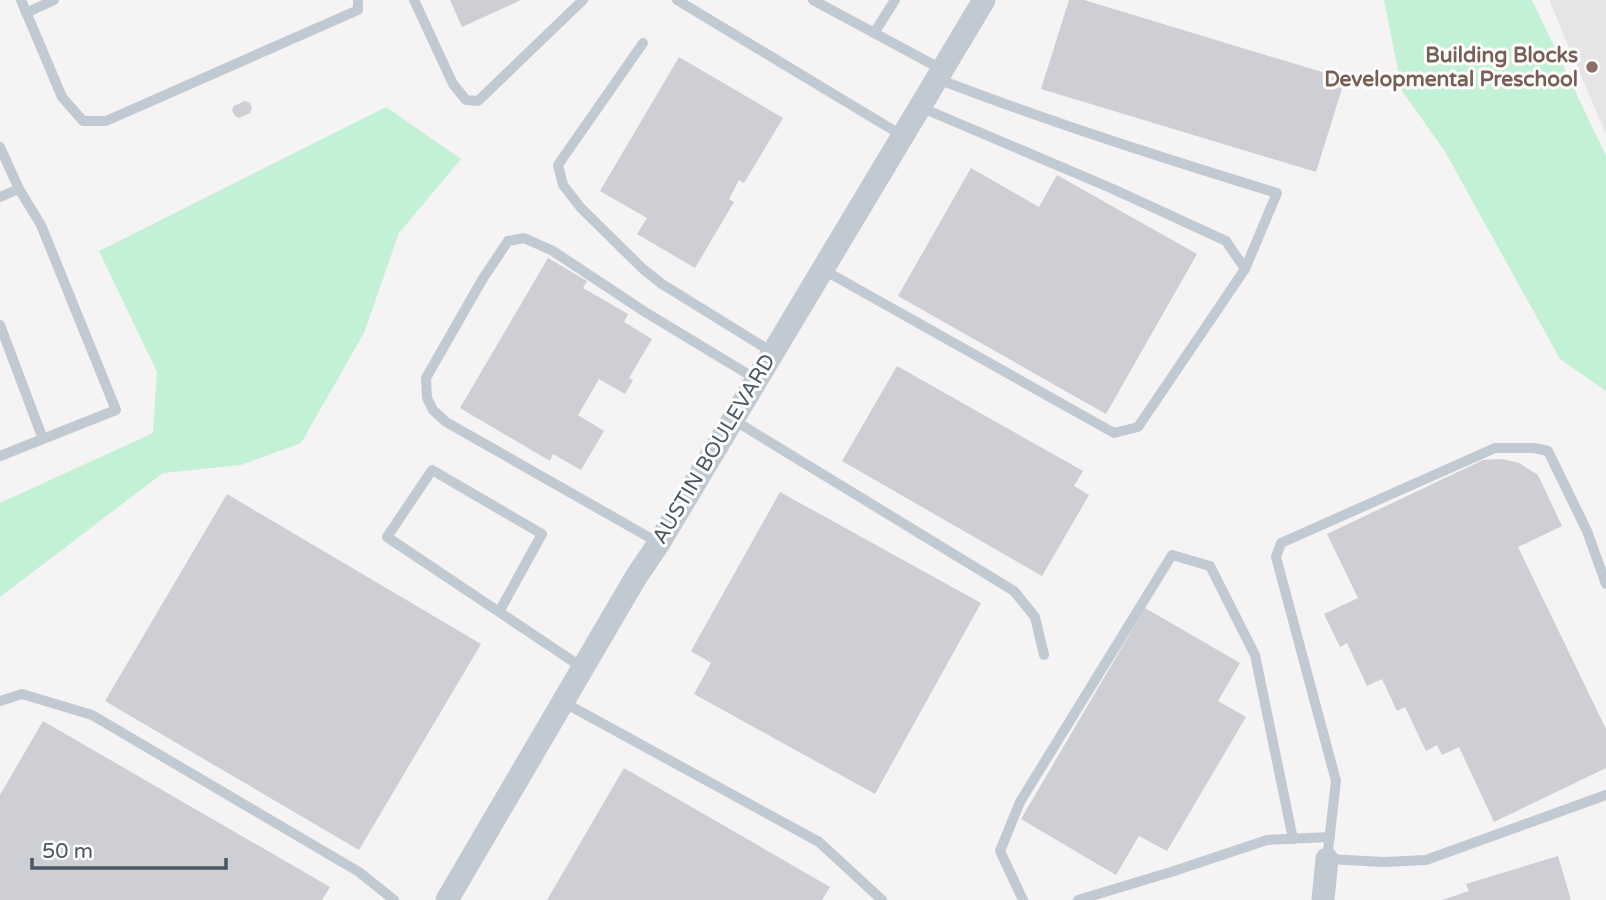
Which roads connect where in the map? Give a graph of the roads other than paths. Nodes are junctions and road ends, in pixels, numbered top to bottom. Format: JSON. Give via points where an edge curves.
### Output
{"nodes":[{"id":1,"x":21,"y":0,"type":"edge"},
{"id":2,"x":54,"y":0,"type":"edge"},
{"id":3,"x":358,"y":0,"type":"edge"},
{"id":4,"x":414,"y":0,"type":"edge"},
{"id":5,"x":583,"y":0,"type":"edge"},
{"id":6,"x":677,"y":0,"type":"edge"},
{"id":7,"x":813,"y":0,"type":"edge"},
{"id":8,"x":895,"y":0,"type":"edge"},
{"id":9,"x":984,"y":0,"type":"edge"},
{"id":10,"x":26,"y":13,"type":"junction"},
{"id":11,"x":874,"y":33,"type":"junction"},
{"id":12,"x":643,"y":43,"type":"dead end"},
{"id":13,"x":940,"y":74,"type":"junction"},
{"id":14,"x":920,"y":107,"type":"junction"},
{"id":15,"x":903,"y":136,"type":"junction"},
{"id":16,"x":0,"y":147,"type":"edge"},
{"id":17,"x":19,"y":189,"type":"junction"},
{"id":18,"x":0,"y":197,"type":"edge"},
{"id":19,"x":822,"y":269,"type":"junction"},
{"id":20,"x":1245,"y":269,"type":"junction"},
{"id":21,"x":0,"y":325,"type":"edge"},
{"id":22,"x":772,"y":352,"type":"junction"},
{"id":23,"x":756,"y":379,"type":"junction"},
{"id":24,"x":732,"y":419,"type":"junction"},
{"id":25,"x":43,"y":439,"type":"junction"},
{"id":26,"x":0,"y":456,"type":"edge"},
{"id":27,"x":659,"y":542,"type":"junction"},
{"id":28,"x":1606,"y":584,"type":"edge"},
{"id":29,"x":499,"y":611,"type":"junction"},
{"id":30,"x":1044,"y":655,"type":"dead end"},
{"id":31,"x":583,"y":668,"type":"junction"},
{"id":32,"x":0,"y":701,"type":"edge"},
{"id":33,"x":563,"y":702,"type":"junction"},
{"id":34,"x":1606,"y":795,"type":"edge"},
{"id":35,"x":1293,"y":839,"type":"junction"},
{"id":36,"x":1329,"y":848,"type":"junction"},
{"id":37,"x":394,"y":900,"type":"edge"},
{"id":38,"x":447,"y":900,"type":"edge"},
{"id":39,"x":882,"y":900,"type":"edge"},
{"id":40,"x":1023,"y":900,"type":"edge"},
{"id":41,"x":1078,"y":900,"type":"edge"},
{"id":42,"x":1323,"y":900,"type":"edge"}],
"edges":[{"from":1,"to":10,"type":"lane"},
{"from":2,"to":10,"type":"lane"},
{"from":3,"to":10,"type":"lane","via":[[358,9],[106,121],[83,121],[62,97]]},
{"from":4,"to":5,"type":"lane","via":[[453,84],[466,100],[478,101]]},
{"from":6,"to":15,"type":"lane"},
{"from":7,"to":11,"type":"lane"},
{"from":8,"to":11,"type":"lane"},
{"from":9,"to":13,"type":"street","name":"AUSTIN BOULEVARD"},
{"from":11,"to":13,"type":"lane"},
{"from":12,"to":22,"type":"lane","via":[[558,165],[564,185],[643,269]]},
{"from":13,"to":14,"type":"street","name":"AUSTIN BOULEVARD"},
{"from":13,"to":20,"type":"lane","via":[[1004,105],[1277,193]]},
{"from":14,"to":15,"type":"street","name":"AUSTIN BOULEVARD"},
{"from":14,"to":20,"type":"lane","via":[[1226,241]]},
{"from":15,"to":19,"type":"street","name":"AUSTIN BOULEVARD"},
{"from":16,"to":17,"type":"lane"},
{"from":17,"to":18,"type":"lane"},
{"from":17,"to":25,"type":"lane","via":[[41,225],[116,410]]},
{"from":19,"to":20,"type":"lane","via":[[1115,433],[1138,427]]},
{"from":19,"to":22,"type":"street","name":"AUSTIN BOULEVARD"},
{"from":21,"to":25,"type":"lane"},
{"from":22,"to":23,"type":"street","name":"AUSTIN BOULEVARD"},
{"from":23,"to":24,"type":"street","name":"AUSTIN BOULEVARD"},
{"from":23,"to":27,"type":"lane","via":[[553,251],[524,238],[508,241],[482,279],[426,377],[433,410],[446,422]]},
{"from":24,"to":27,"type":"street","name":"AUSTIN BOULEVARD"},
{"from":24,"to":30,"type":"lane","via":[[1014,591],[1035,617]]},
{"from":25,"to":26,"type":"lane"},
{"from":27,"to":31,"type":"street","name":"AUSTIN BOULEVARD"},
{"from":28,"to":36,"type":"lane","via":[[1587,531],[1548,451],[1534,448],[1495,448],[1281,543],[1276,557],[1336,780]]},
{"from":29,"to":29,"type":"lane","via":[[387,537],[432,470],[542,534]]},
{"from":29,"to":31,"type":"lane"},
{"from":31,"to":33,"type":"street","name":"AUSTIN BOULEVARD"},
{"from":32,"to":37,"type":"lane","via":[[22,694],[92,715],[359,872]]},
{"from":33,"to":38,"type":"street","name":"AUSTIN BOULEVARD"},
{"from":33,"to":39,"type":"lane","via":[[818,842]]},
{"from":34,"to":36,"type":"lane","via":[[1426,860],[1384,862]]},
{"from":35,"to":36,"type":"lane"},
{"from":35,"to":40,"type":"lane","via":[[1255,655],[1210,566],[1172,555],[1020,802],[1000,850]]},
{"from":35,"to":41,"type":"lane","via":[[1267,840]]},
{"from":36,"to":42,"type":"street"}]}
